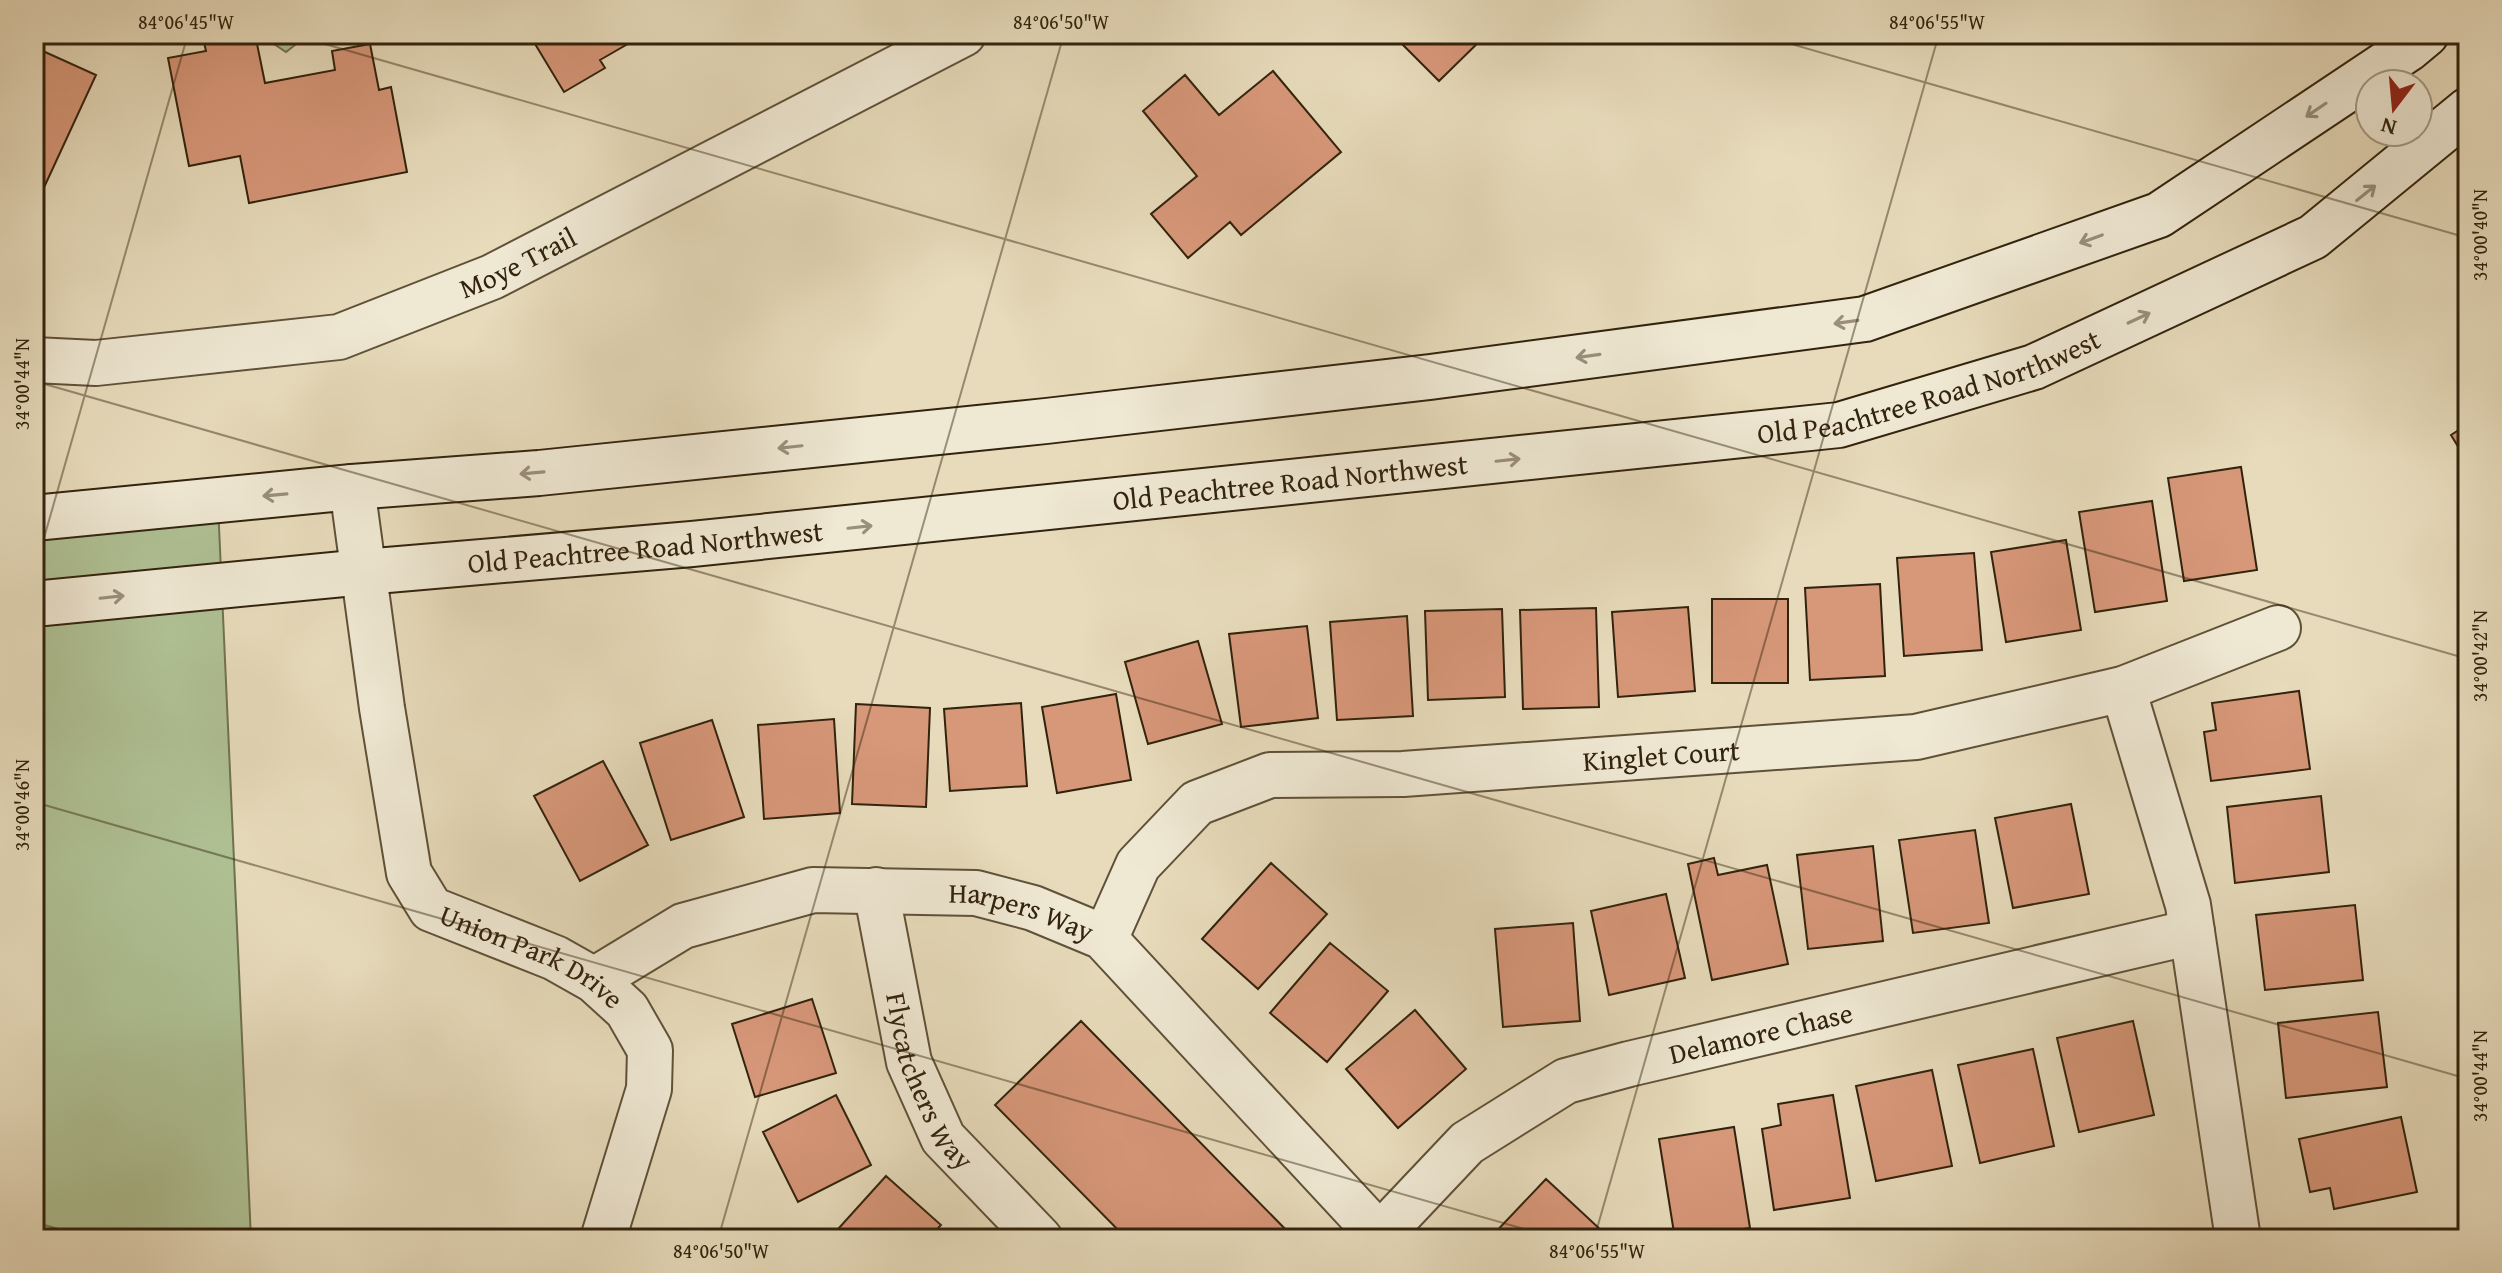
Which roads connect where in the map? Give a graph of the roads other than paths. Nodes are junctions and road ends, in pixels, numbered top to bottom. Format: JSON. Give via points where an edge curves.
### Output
{"nodes":[{"id":1,"x":963,"y":34,"type":"edge"},
{"id":2,"x":2426,"y":34,"type":"edge"},
{"id":3,"x":2468,"y":110,"type":"edge"},
{"id":4,"x":34,"y":360,"type":"edge"},
{"id":5,"x":352,"y":487,"type":"junction"},
{"id":6,"x":34,"y":518,"type":"edge"},
{"id":7,"x":364,"y":572,"type":"junction"},
{"id":8,"x":34,"y":604,"type":"edge"},
{"id":9,"x":2278,"y":628,"type":"dead end"},
{"id":10,"x":2123,"y":689,"type":"junction"},
{"id":11,"x":876,"y":890,"type":"junction"},
{"id":12,"x":2192,"y":932,"type":"junction"},
{"id":13,"x":1103,"y":937,"type":"junction"},
{"id":14,"x":594,"y":980,"type":"junction"},
{"id":15,"x":1381,"y":1237,"type":"edge"},
{"id":16,"x":603,"y":1239,"type":"edge"},
{"id":17,"x":1040,"y":1239,"type":"edge"},
{"id":18,"x":2238,"y":1239,"type":"edge"}],
"edges":[{"from":1,"to":4,"type":"street","name":"Moye Trail","via":[[492,277],[339,337],[96,363]]},
{"from":2,"to":5,"type":"street","one_way":true,"via":[[2159,215],[1865,319],[1046,421]]},
{"from":7,"to":3,"type":"street","name":"Old Peachtree Road Northwest","one_way":true,"via":[[692,544],[1839,425],[2034,367],[2313,237]]},
{"from":5,"to":6,"type":"street","one_way":true},
{"from":5,"to":7,"type":"street","name":"Union Park Drive"},
{"from":8,"to":7,"type":"street","name":"Old Peachtree Road Northwest","one_way":true},
{"from":7,"to":14,"type":"street","name":"Union Park Drive","via":[[409,873],[431,909],[555,958]]},
{"from":9,"to":10,"type":"street","name":"Kinglet Court"},
{"from":10,"to":12,"type":"street"},
{"from":10,"to":13,"type":"street","name":"Kinglet Court","via":[[1916,737],[1403,774],[1270,775],[1197,803],[1138,865]]},
{"from":11,"to":13,"type":"street","name":"Harpers Way","via":[[976,893],[1033,908]]},
{"from":11,"to":14,"type":"street","name":"Harpers Way","via":[[813,890],[683,926]]},
{"from":11,"to":17,"type":"street","name":"Flycatchers Way","via":[[909,1062],[943,1138]]},
{"from":12,"to":15,"type":"street","name":"Delamore Chase","via":[[1566,1081],[1467,1143]]},
{"from":12,"to":18,"type":"street"},
{"from":13,"to":15,"type":"street","name":"Harpers Way"},
{"from":14,"to":16,"type":"street","name":"Union Park Drive","via":[[627,1010],[650,1050],[649,1089]]}]}
